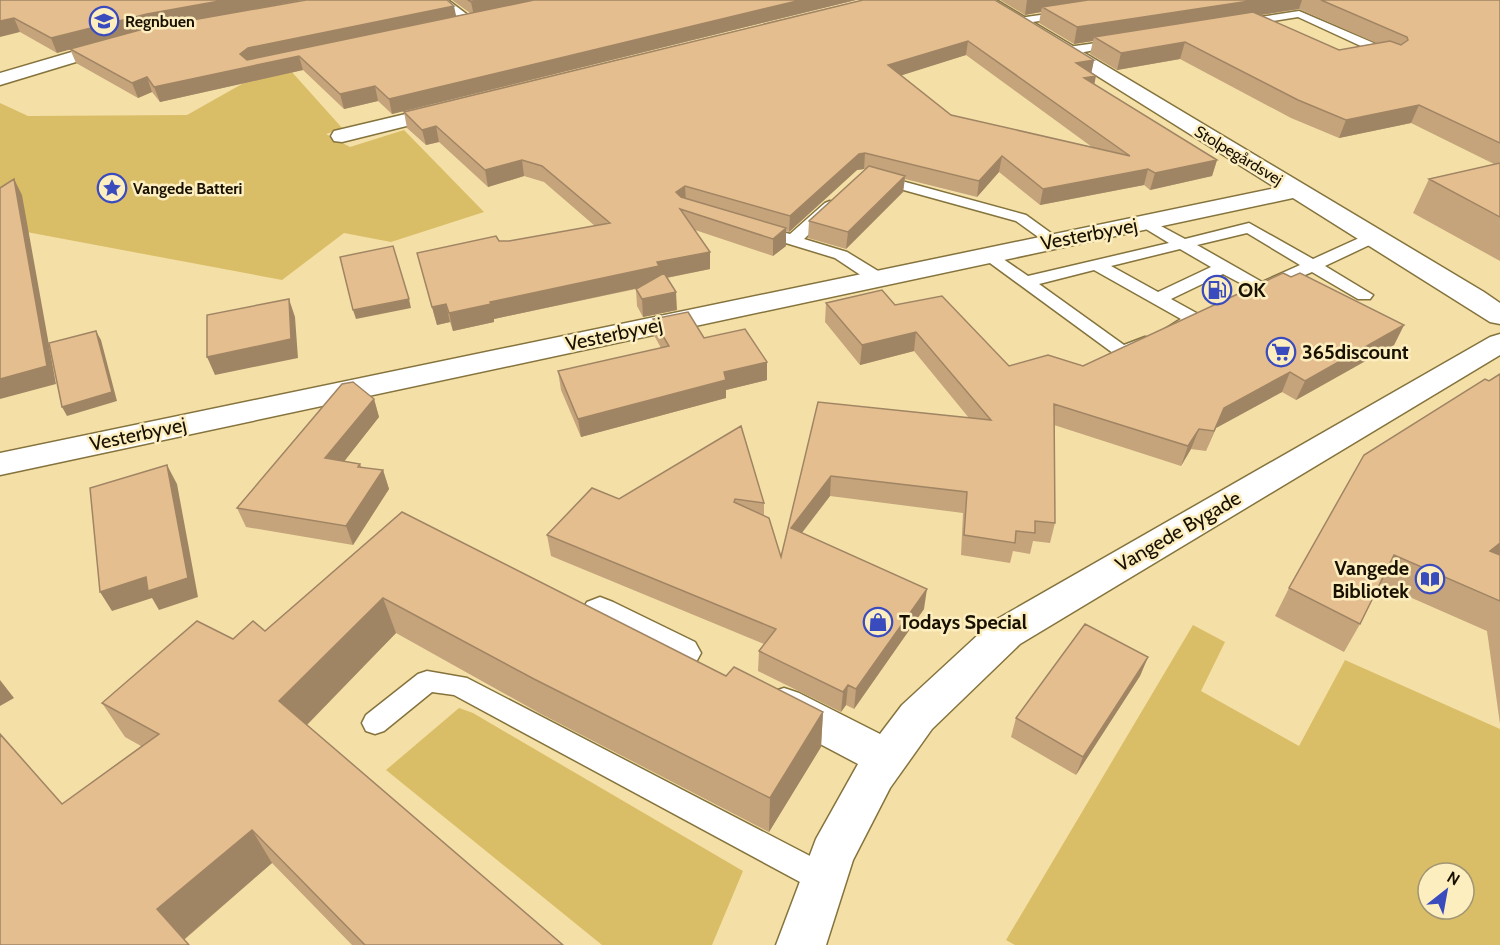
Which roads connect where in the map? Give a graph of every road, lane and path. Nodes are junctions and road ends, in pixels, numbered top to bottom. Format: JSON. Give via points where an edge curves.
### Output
{"nodes":[{"id":1,"x":441,"y":0,"type":"edge"},
{"id":2,"x":984,"y":0,"type":"edge"},
{"id":3,"x":1084,"y":11,"type":"edge"},
{"id":4,"x":1019,"y":21,"type":"junction"},
{"id":5,"x":471,"y":22,"type":"edge"},
{"id":6,"x":1249,"y":22,"type":"junction"},
{"id":7,"x":1227,"y":26,"type":"edge"},
{"id":8,"x":1270,"y":32,"type":"edge"},
{"id":9,"x":132,"y":40,"type":"edge"},
{"id":10,"x":1125,"y":42,"type":"edge"},
{"id":11,"x":1068,"y":51,"type":"junction"},
{"id":12,"x":1364,"y":55,"type":"edge"},
{"id":13,"x":0,"y":79,"type":"edge"},
{"id":14,"x":471,"y":104,"type":"edge"},
{"id":15,"x":342,"y":136,"type":"dead end"},
{"id":16,"x":864,"y":175,"type":"edge"},
{"id":17,"x":1298,"y":190,"type":"junction"},
{"id":18,"x":841,"y":197,"type":"edge"},
{"id":19,"x":1146,"y":223,"type":"junction"},
{"id":20,"x":772,"y":234,"type":"edge"},
{"id":21,"x":1374,"y":237,"type":"junction"},
{"id":22,"x":793,"y":240,"type":"junction"},
{"id":23,"x":1054,"y":241,"type":"junction"},
{"id":24,"x":1183,"y":244,"type":"junction"},
{"id":25,"x":987,"y":255,"type":"junction"},
{"id":26,"x":1096,"y":265,"type":"junction"},
{"id":27,"x":1314,"y":266,"type":"junction"},
{"id":28,"x":1224,"y":267,"type":"junction"},
{"id":29,"x":876,"y":278,"type":"junction"},
{"id":30,"x":1026,"y":282,"type":"junction"},
{"id":31,"x":1364,"y":295,"type":"dead end"},
{"id":32,"x":1157,"y":299,"type":"junction"},
{"id":33,"x":1498,"y":323,"type":"edge"},
{"id":34,"x":0,"y":464,"type":"edge"},
{"id":35,"x":600,"y":612,"type":"edge"},
{"id":36,"x":375,"y":723,"type":"dead end"},
{"id":37,"x":887,"y":758,"type":"junction"},
{"id":38,"x":824,"y":879,"type":"junction"},
{"id":39,"x":801,"y":945,"type":"edge"}],
"edges":[{"from":1,"to":5,"type":"lane"},
{"from":2,"to":4,"type":"street","name":"Stolpegårdsvej"},
{"from":3,"to":4,"type":"lane"},
{"from":4,"to":11,"type":"street","name":"Stolpegårdsvej"},
{"from":6,"to":7,"type":"lane"},
{"from":6,"to":8,"type":"lane"},
{"from":6,"to":12,"type":"lane","via":[[1299,14],[1389,54]]},
{"from":9,"to":13,"type":"street"},
{"from":10,"to":11,"type":"lane"},
{"from":11,"to":17,"type":"street","name":"Stolpegårdsvej"},
{"from":14,"to":15,"type":"street"},
{"from":16,"to":23,"type":"lane","via":[[1021,218]]},
{"from":17,"to":19,"type":"street","name":"Vesterbyvej"},
{"from":17,"to":21,"type":"street","name":"Stolpegårdsvej"},
{"from":18,"to":22,"type":"lane"},
{"from":19,"to":23,"type":"street","name":"Vesterbyvej"},
{"from":19,"to":24,"type":"lane"},
{"from":20,"to":22,"type":"lane"},
{"from":21,"to":27,"type":"lane"},
{"from":21,"to":33,"type":"street","name":"Stolpegårdsvej"},
{"from":22,"to":29,"type":"lane","via":[[841,255]]},
{"from":23,"to":25,"type":"street","name":"Vesterbyvej"},
{"from":24,"to":26,"type":"lane"},
{"from":24,"to":27,"type":"lane","via":[[1249,228]]},
{"from":24,"to":28,"type":"lane"},
{"from":25,"to":29,"type":"street","name":"Vesterbyvej"},
{"from":25,"to":30,"type":"lane"},
{"from":26,"to":30,"type":"lane"},
{"from":26,"to":32,"type":"lane"},
{"from":27,"to":28,"type":"lane","via":[[1261,289]]},
{"from":27,"to":31,"type":"lane"},
{"from":28,"to":32,"type":"lane"},
{"from":29,"to":34,"type":"street","name":"Vesterbyvej"},
{"from":30,"to":32,"type":"lane","via":[[1123,352],[1194,319]]},
{"from":33,"to":37,"type":"street","name":"Vangede Bygade","via":[[1006,633],[916,717]]},
{"from":35,"to":37,"type":"street"},
{"from":36,"to":38,"type":"lane","via":[[428,681],[458,685]]},
{"from":37,"to":38,"type":"street","name":"Vangede Bygade","via":[[832,854]]},
{"from":38,"to":39,"type":"street","name":"Vangede Bygade"}]}
